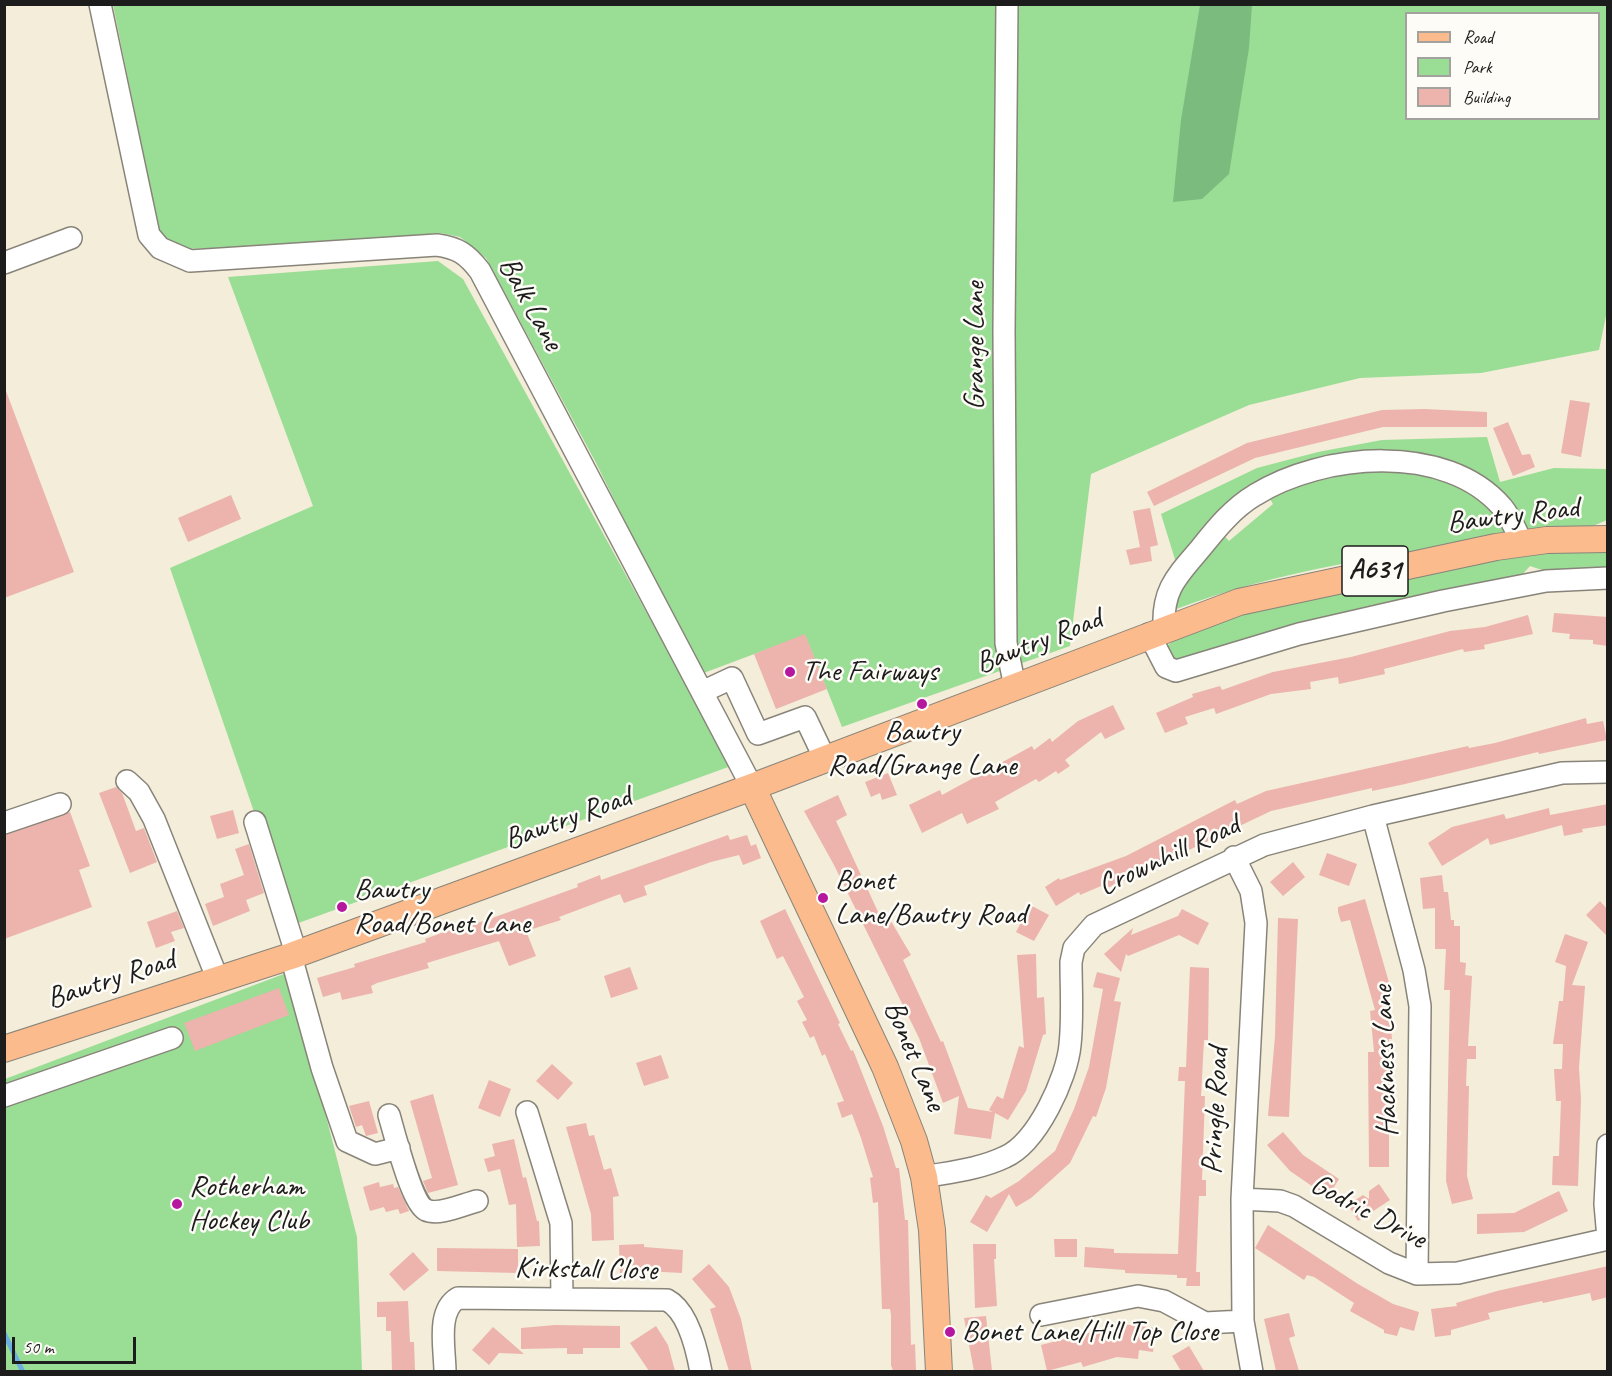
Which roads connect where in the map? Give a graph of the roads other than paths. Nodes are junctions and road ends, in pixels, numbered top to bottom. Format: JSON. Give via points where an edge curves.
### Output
{"nodes":[{"id":1,"x":100,"y":4,"type":"edge"},
{"id":2,"x":1007,"y":4,"type":"edge"},
{"id":3,"x":71,"y":238,"type":"dead end"},
{"id":4,"x":4,"y":263,"type":"edge"},
{"id":5,"x":1608,"y":539,"type":"edge"},
{"id":6,"x":1522,"y":543,"type":"junction"},
{"id":7,"x":1608,"y":578,"type":"edge"},
{"id":8,"x":1156,"y":631,"type":"junction"},
{"id":9,"x":1015,"y":687,"type":"junction"},
{"id":10,"x":702,"y":692,"type":"junction"},
{"id":11,"x":825,"y":759,"type":"junction"},
{"id":12,"x":1608,"y":772,"type":"edge"},
{"id":13,"x":127,"y":781,"type":"dead end"},
{"id":14,"x":752,"y":787,"type":"junction"},
{"id":15,"x":60,"y":804,"type":"dead end"},
{"id":16,"x":1372,"y":816,"type":"junction"},
{"id":17,"x":255,"y":822,"type":"dead end"},
{"id":18,"x":4,"y":823,"type":"edge"},
{"id":19,"x":1234,"y":857,"type":"junction"},
{"id":20,"x":294,"y":955,"type":"junction"},
{"id":21,"x":218,"y":980,"type":"junction"},
{"id":22,"x":172,"y":1038,"type":"dead end"},
{"id":23,"x":4,"y":1049,"type":"edge"},
{"id":24,"x":4,"y":1096,"type":"edge"},
{"id":25,"x":527,"y":1112,"type":"dead end"},
{"id":26,"x":389,"y":1115,"type":"dead end"},
{"id":27,"x":1608,"y":1145,"type":"edge"},
{"id":28,"x":399,"y":1148,"type":"junction"},
{"id":29,"x":924,"y":1177,"type":"junction"},
{"id":30,"x":1242,"y":1198,"type":"junction"},
{"id":31,"x":477,"y":1201,"type":"dead end"},
{"id":32,"x":1608,"y":1238,"type":"edge"},
{"id":33,"x":1417,"y":1274,"type":"junction"},
{"id":34,"x":562,"y":1299,"type":"junction"},
{"id":35,"x":1041,"y":1315,"type":"dead end"},
{"id":36,"x":1242,"y":1321,"type":"junction"},
{"id":37,"x":445,"y":1371,"type":"edge"},
{"id":38,"x":701,"y":1371,"type":"edge"},
{"id":39,"x":939,"y":1371,"type":"edge"},
{"id":40,"x":1252,"y":1371,"type":"edge"}],
"edges":[{"from":1,"to":10,"type":"street","name":"Balk Lane","via":[[150,235],[160,248],[190,261],[436,246],[468,255]]},
{"from":2,"to":9,"type":"street","name":"Grange Lane","via":[[1006,643]]},
{"from":3,"to":4,"type":"street"},
{"from":5,"to":6,"type":"main road","name":"Bawtry Road","number":"A631"},
{"from":6,"to":8,"type":"main road","name":"Bawtry Road","number":"A631","via":[[1295,588],[1239,602]]},
{"from":6,"to":8,"type":"street","via":[[1500,505],[1470,483],[1438,468],[1373,461],[1325,468],[1270,487],[1231,513],[1169,585]]},
{"from":7,"to":8,"type":"street","name":"Bawtry Road","via":[[1546,581],[1454,599],[1299,634],[1176,671],[1166,667]]},
{"from":8,"to":9,"type":"main road","name":"Bawtry Road","number":"A631"},
{"from":9,"to":11,"type":"main road","name":"Bawtry Road","number":"A631"},
{"from":10,"to":11,"type":"street","via":[[732,678],[758,734],[805,717]]},
{"from":10,"to":14,"type":"street","name":"Balk Lane"},
{"from":11,"to":14,"type":"main road","name":"Bawtry Road","number":"A631"},
{"from":12,"to":16,"type":"street","name":"Crownhill Road","via":[[1562,773]]},
{"from":13,"to":21,"type":"street","via":[[139,792],[154,819]]},
{"from":14,"to":20,"type":"main road","name":"Bawtry Road","number":"A631"},
{"from":14,"to":29,"type":"main road","name":"Bonet Lane","via":[[885,1067],[903,1108]]},
{"from":15,"to":18,"type":"street"},
{"from":16,"to":19,"type":"street","name":"Crownhill Road","via":[[1280,839]]},
{"from":16,"to":33,"type":"street","name":"Hackness Lane","via":[[1414,970],[1420,1006]]},
{"from":17,"to":20,"type":"street"},
{"from":19,"to":29,"type":"street","name":"Crownhill Road","via":[[1094,925],[1083,935],[1071,962],[1071,1029],[1066,1067],[1037,1128],[1007,1157]]},
{"from":19,"to":30,"type":"street","name":"Pringle Road","via":[[1251,891],[1256,923]]},
{"from":20,"to":21,"type":"main road","name":"Bawtry Road","number":"A631"},
{"from":20,"to":28,"type":"street","via":[[322,1068],[347,1141],[375,1154]]},
{"from":21,"to":23,"type":"main road","name":"Bawtry Road","number":"A631"},
{"from":22,"to":24,"type":"street"},
{"from":25,"to":34,"type":"street","via":[[561,1223]]},
{"from":26,"to":28,"type":"street"},
{"from":27,"to":32,"type":"street"},
{"from":28,"to":31,"type":"street","via":[[419,1204],[426,1210]]},
{"from":29,"to":39,"type":"main road","name":"Bonet Lane","via":[[932,1230]]},
{"from":30,"to":33,"type":"street","name":"Godric Drive","via":[[1294,1206],[1389,1263]]},
{"from":30,"to":36,"type":"street","name":"Pringle Road"},
{"from":32,"to":33,"type":"street","name":"Godric Drive","via":[[1458,1273]]},
{"from":34,"to":37,"type":"street","name":"Kirkstall Close","via":[[459,1298],[449,1304],[445,1314]]},
{"from":34,"to":38,"type":"street","name":"Kirkstall Close","via":[[673,1303],[686,1324]]},
{"from":35,"to":36,"type":"street","via":[[1138,1296],[1164,1301],[1205,1323]]},
{"from":36,"to":40,"type":"street","name":"Pringle Road"}]}
